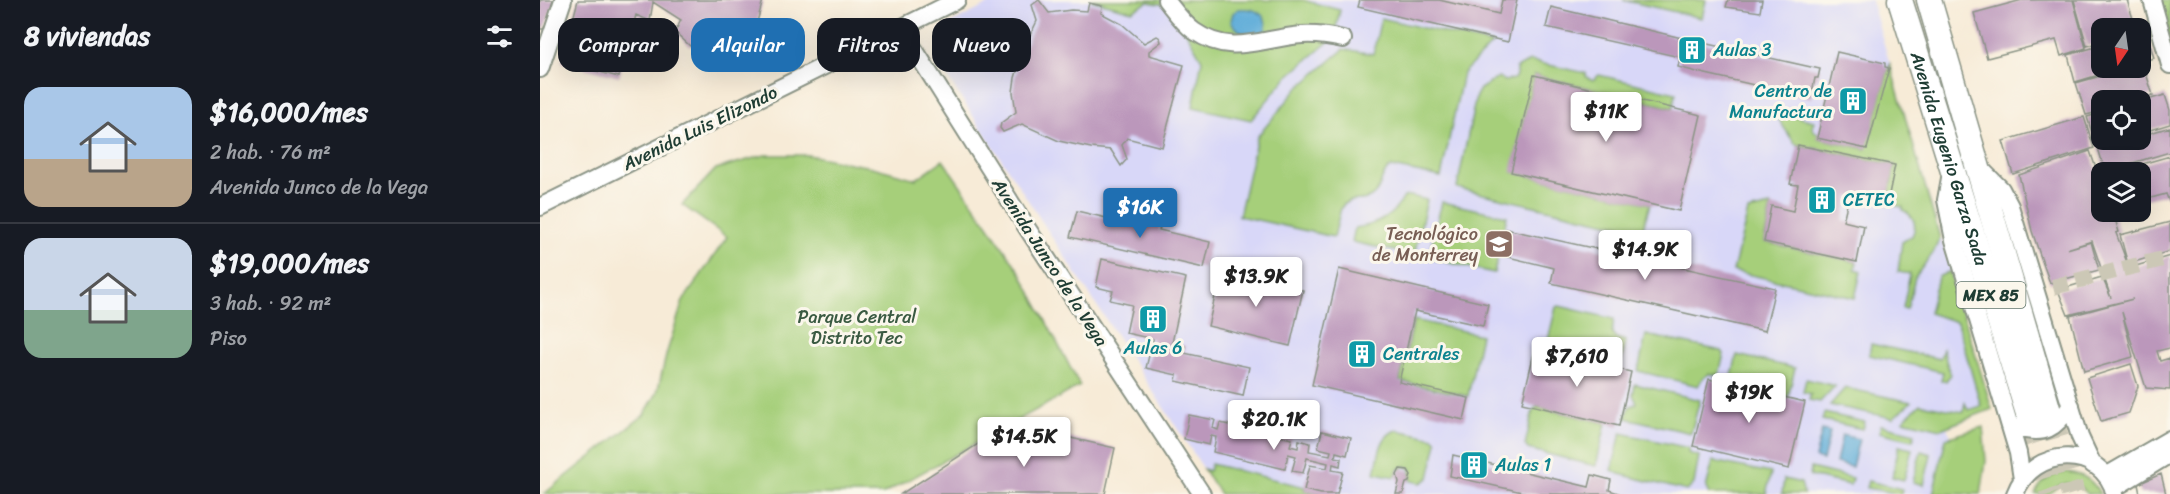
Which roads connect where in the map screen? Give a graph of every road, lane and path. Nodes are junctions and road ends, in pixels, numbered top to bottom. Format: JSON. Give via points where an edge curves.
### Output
{"nodes":[{"id":1,"x":562,"y":0,"type":"edge"},
{"id":2,"x":957,"y":0,"type":"edge"},
{"id":3,"x":1166,"y":0,"type":"edge"},
{"id":4,"x":1900,"y":0,"type":"edge"},
{"id":5,"x":2152,"y":0,"type":"edge"},
{"id":6,"x":1935,"y":2,"type":"edge"},
{"id":7,"x":920,"y":18,"type":"edge"},
{"id":8,"x":1343,"y":39,"type":"dead end"},
{"id":9,"x":2170,"y":65,"type":"edge"},
{"id":10,"x":920,"y":68,"type":"edge"},
{"id":11,"x":540,"y":69,"type":"edge"},
{"id":12,"x":817,"y":69,"type":"edge"},
{"id":13,"x":920,"y":72,"type":"edge"},
{"id":14,"x":540,"y":207,"type":"edge"},
{"id":15,"x":2040,"y":416,"type":"junction"},
{"id":16,"x":2170,"y":439,"type":"edge"},
{"id":17,"x":2170,"y":454,"type":"edge"},
{"id":18,"x":2107,"y":481,"type":"edge"},
{"id":19,"x":2019,"y":486,"type":"edge"},
{"id":20,"x":1191,"y":494,"type":"edge"},
{"id":21,"x":1202,"y":494,"type":"edge"}],
"edges":[{"from":1,"to":11,"type":"street"},
{"from":2,"to":7,"type":"street","name":"Avenida Luis Elizondo"},
{"from":3,"to":8,"type":"street","via":[[1192,30],[1233,46],[1300,35]]},
{"from":4,"to":15,"type":"highway","name":"Avenida Eugenio Garza Sada","number":"MEX 85","via":[[1952,170]]},
{"from":5,"to":9,"type":"street"},
{"from":6,"to":15,"type":"highway","name":"Avenida Eugenio Garza Sada","number":"MEX 85"},
{"from":10,"to":21,"type":"street","name":"Avenida Junco de la Vega"},
{"from":12,"to":14,"type":"street","name":"Avenida Luis Elizondo"},
{"from":13,"to":20,"type":"street","name":"Avenida Junco de la Vega","via":[[983,178]]},
{"from":15,"to":18,"type":"street","via":[[2080,437]]},
{"from":15,"to":19,"type":"street","via":[[2018,453]]},
{"from":16,"to":18,"type":"street"},
{"from":17,"to":18,"type":"street"},
{"from":18,"to":19,"type":"street","via":[[2075,458],[2055,458],[2037,465]]}]}
